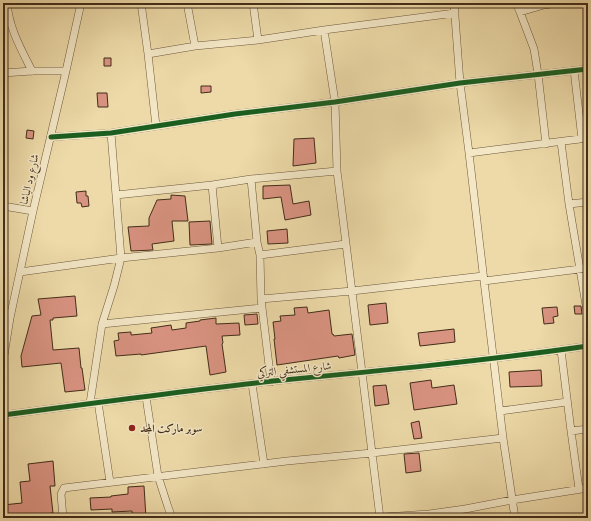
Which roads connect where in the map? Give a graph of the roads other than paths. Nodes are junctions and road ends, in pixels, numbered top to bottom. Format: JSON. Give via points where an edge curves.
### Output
{"nodes":[{"id":1,"x":7,"y":3,"type":"edge"},
{"id":2,"x":81,"y":3,"type":"edge"},
{"id":3,"x":141,"y":3,"type":"edge"},
{"id":4,"x":187,"y":3,"type":"edge"},
{"id":5,"x":253,"y":3,"type":"edge"},
{"id":6,"x":454,"y":3,"type":"edge"},
{"id":7,"x":516,"y":3,"type":"edge"},
{"id":8,"x":558,"y":3,"type":"edge"},
{"id":9,"x":5,"y":12,"type":"edge"},
{"id":10,"x":520,"y":12,"type":"junction"},
{"id":11,"x":454,"y":13,"type":"junction"},
{"id":12,"x":324,"y":30,"type":"junction"},
{"id":13,"x":258,"y":40,"type":"junction"},
{"id":14,"x":195,"y":46,"type":"junction"},
{"id":15,"x":148,"y":54,"type":"junction"},
{"id":16,"x":588,"y":69,"type":"edge"},
{"id":17,"x":574,"y":70,"type":"junction"},
{"id":18,"x":32,"y":71,"type":"junction"},
{"id":19,"x":66,"y":71,"type":"junction"},
{"id":20,"x":3,"y":73,"type":"edge"},
{"id":21,"x":538,"y":74,"type":"junction"},
{"id":22,"x":460,"y":83,"type":"junction"},
{"id":23,"x":335,"y":102,"type":"junction"},
{"id":24,"x":156,"y":126,"type":"junction"},
{"id":25,"x":111,"y":133,"type":"junction"},
{"id":26,"x":51,"y":137,"type":"junction"},
{"id":27,"x":585,"y":138,"type":"edge"},
{"id":28,"x":561,"y":142,"type":"junction"},
{"id":29,"x":546,"y":144,"type":"junction"},
{"id":30,"x":469,"y":153,"type":"junction"},
{"id":31,"x":337,"y":171,"type":"junction"},
{"id":32,"x":251,"y":179,"type":"junction"},
{"id":33,"x":212,"y":185,"type":"junction"},
{"id":34,"x":116,"y":195,"type":"junction"},
{"id":35,"x":588,"y":202,"type":"edge"},
{"id":36,"x":569,"y":204,"type":"junction"},
{"id":37,"x":3,"y":206,"type":"edge"},
{"id":38,"x":33,"y":211,"type":"junction"},
{"id":39,"x":256,"y":242,"type":"junction"},
{"id":40,"x":346,"y":244,"type":"junction"},
{"id":41,"x":218,"y":248,"type":"junction"},
{"id":42,"x":260,"y":255,"type":"junction"},
{"id":43,"x":121,"y":258,"type":"junction"},
{"id":44,"x":588,"y":268,"type":"edge"},
{"id":45,"x":580,"y":269,"type":"junction"},
{"id":46,"x":20,"y":272,"type":"junction"},
{"id":47,"x":483,"y":278,"type":"junction"},
{"id":48,"x":352,"y":291,"type":"junction"},
{"id":49,"x":261,"y":299,"type":"junction"},
{"id":50,"x":262,"y":308,"type":"junction"},
{"id":51,"x":588,"y":317,"type":"edge"},
{"id":52,"x":102,"y":324,"type":"junction"},
{"id":53,"x":5,"y":334,"type":"edge"},
{"id":54,"x":588,"y":346,"type":"edge"},
{"id":55,"x":561,"y":350,"type":"junction"},
{"id":56,"x":493,"y":358,"type":"junction"},
{"id":57,"x":3,"y":362,"type":"edge"},
{"id":58,"x":362,"y":373,"type":"junction"},
{"id":59,"x":271,"y":382,"type":"junction"},
{"id":60,"x":252,"y":384,"type":"junction"},
{"id":61,"x":146,"y":397,"type":"junction"},
{"id":62,"x":98,"y":402,"type":"junction"},
{"id":63,"x":567,"y":402,"type":"junction"},
{"id":64,"x":90,"y":403,"type":"junction"},
{"id":65,"x":500,"y":411,"type":"junction"},
{"id":66,"x":3,"y":415,"type":"edge"},
{"id":67,"x":588,"y":429,"type":"edge"},
{"id":68,"x":571,"y":431,"type":"junction"},
{"id":69,"x":503,"y":438,"type":"junction"},
{"id":70,"x":372,"y":453,"type":"junction"},
{"id":71,"x":264,"y":464,"type":"junction"},
{"id":72,"x":158,"y":476,"type":"junction"},
{"id":73,"x":110,"y":482,"type":"junction"},
{"id":74,"x":588,"y":488,"type":"edge"},
{"id":75,"x":579,"y":489,"type":"junction"},
{"id":76,"x":512,"y":500,"type":"junction"},
{"id":77,"x":380,"y":517,"type":"edge"},
{"id":78,"x":62,"y":518,"type":"edge"},
{"id":79,"x":172,"y":518,"type":"edge"},
{"id":80,"x":369,"y":518,"type":"edge"},
{"id":81,"x":515,"y":518,"type":"edge"}],
"edges":[{"from":1,"to":9,"type":"street"},
{"from":2,"to":19,"type":"street","name":"شارع ود الباشا"},
{"from":3,"to":15,"type":"street"},
{"from":4,"to":14,"type":"street"},
{"from":5,"to":13,"type":"street"},
{"from":6,"to":11,"type":"street"},
{"from":7,"to":10,"type":"street"},
{"from":8,"to":10,"type":"street"},
{"from":9,"to":18,"type":"street"},
{"from":10,"to":21,"type":"street","via":[[534,49]]},
{"from":11,"to":12,"type":"street"},
{"from":11,"to":22,"type":"street"},
{"from":12,"to":13,"type":"street"},
{"from":12,"to":23,"type":"street"},
{"from":13,"to":14,"type":"street"},
{"from":14,"to":15,"type":"street"},
{"from":15,"to":24,"type":"street"},
{"from":16,"to":17,"type":"street"},
{"from":17,"to":21,"type":"street"},
{"from":17,"to":27,"type":"street"},
{"from":18,"to":19,"type":"street"},
{"from":18,"to":20,"type":"street"},
{"from":19,"to":26,"type":"street","name":"شارع ود الباشا"},
{"from":21,"to":22,"type":"street"},
{"from":21,"to":29,"type":"street"},
{"from":22,"to":23,"type":"street"},
{"from":22,"to":30,"type":"street"},
{"from":23,"to":24,"type":"street"},
{"from":23,"to":31,"type":"street"},
{"from":24,"to":25,"type":"street"},
{"from":25,"to":26,"type":"street"},
{"from":25,"to":34,"type":"street"},
{"from":26,"to":38,"type":"street","name":"شارع ود الباشا"},
{"from":27,"to":28,"type":"street"},
{"from":28,"to":29,"type":"street"},
{"from":28,"to":36,"type":"street"},
{"from":29,"to":30,"type":"street"},
{"from":30,"to":47,"type":"street"},
{"from":31,"to":32,"type":"street"},
{"from":31,"to":40,"type":"street"},
{"from":32,"to":33,"type":"street"},
{"from":32,"to":39,"type":"street"},
{"from":33,"to":34,"type":"street"},
{"from":33,"to":41,"type":"street"},
{"from":34,"to":43,"type":"street"},
{"from":35,"to":36,"type":"street"},
{"from":36,"to":45,"type":"street"},
{"from":37,"to":38,"type":"street"},
{"from":38,"to":46,"type":"street","name":"شارع ود الباشا"},
{"from":39,"to":41,"type":"street"},
{"from":39,"to":42,"type":"street"},
{"from":40,"to":42,"type":"street"},
{"from":40,"to":48,"type":"street"},
{"from":41,"to":43,"type":"street"},
{"from":42,"to":49,"type":"street"},
{"from":43,"to":46,"type":"street"},
{"from":43,"to":52,"type":"street"},
{"from":44,"to":45,"type":"street"},
{"from":45,"to":47,"type":"street"},
{"from":45,"to":51,"type":"street"},
{"from":46,"to":53,"type":"street","name":"شارع ود الباشا"},
{"from":47,"to":48,"type":"street"},
{"from":47,"to":56,"type":"street"},
{"from":48,"to":49,"type":"street"},
{"from":48,"to":58,"type":"street"},
{"from":49,"to":50,"type":"street"},
{"from":50,"to":52,"type":"street"},
{"from":50,"to":59,"type":"street"},
{"from":52,"to":64,"type":"street"},
{"from":53,"to":57,"type":"street","name":"شارع ود الباشا"},
{"from":54,"to":55,"type":"street","name":"شارع المستشفي التركي"},
{"from":55,"to":56,"type":"street","name":"شارع المستشفي التركي"},
{"from":55,"to":63,"type":"street"},
{"from":56,"to":58,"type":"street","name":"شارع المستشفي التركي"},
{"from":56,"to":65,"type":"street"},
{"from":58,"to":59,"type":"street","name":"شارع المستشفي التركي"},
{"from":58,"to":70,"type":"street"},
{"from":59,"to":60,"type":"street","name":"شارع المستشفي التركي"},
{"from":60,"to":61,"type":"street","name":"شارع المستشفي التركي"},
{"from":60,"to":71,"type":"street"},
{"from":61,"to":62,"type":"street","name":"شارع المستشفي التركي"},
{"from":61,"to":72,"type":"street"},
{"from":62,"to":64,"type":"street","name":"شارع المستشفي التركي"},
{"from":62,"to":73,"type":"street"},
{"from":63,"to":65,"type":"street"},
{"from":63,"to":68,"type":"street"},
{"from":64,"to":66,"type":"street","name":"شارع المستشفي التركي"},
{"from":65,"to":69,"type":"street"},
{"from":67,"to":68,"type":"street"},
{"from":68,"to":75,"type":"street"},
{"from":69,"to":70,"type":"street"},
{"from":69,"to":76,"type":"street"},
{"from":70,"to":71,"type":"street"},
{"from":70,"to":77,"type":"street"},
{"from":71,"to":72,"type":"street"},
{"from":72,"to":73,"type":"street"},
{"from":72,"to":79,"type":"street"},
{"from":73,"to":78,"type":"street","via":[[64,488],[61,494]]},
{"from":74,"to":75,"type":"street"},
{"from":75,"to":76,"type":"street"},
{"from":76,"to":77,"type":"street","via":[[429,514]]},
{"from":76,"to":81,"type":"street"},
{"from":77,"to":80,"type":"street"}]}
